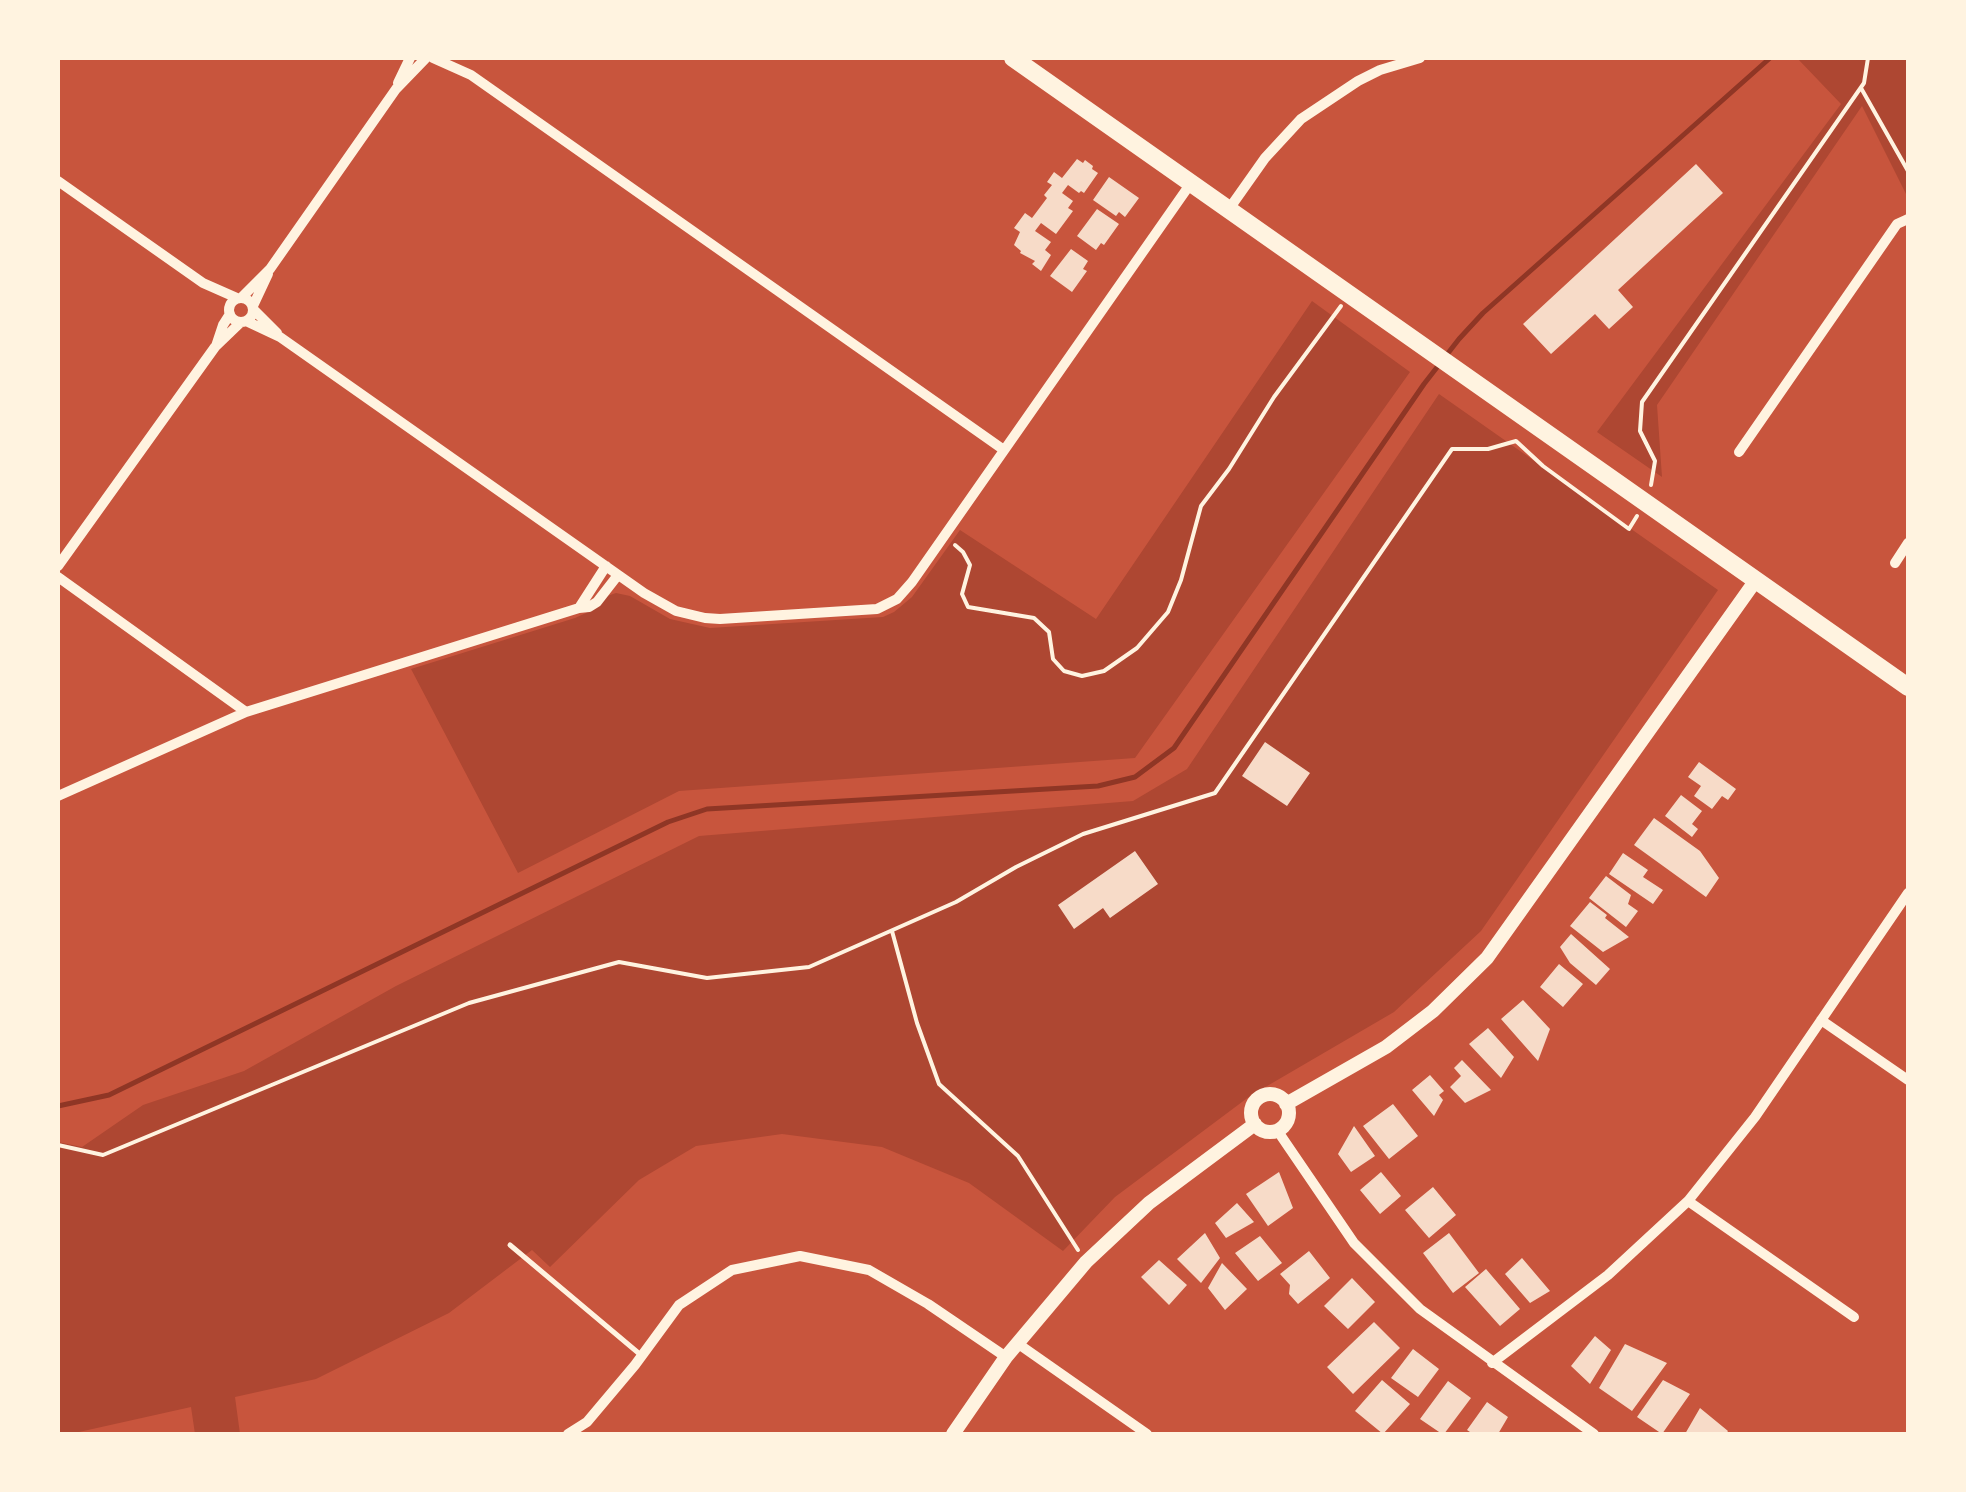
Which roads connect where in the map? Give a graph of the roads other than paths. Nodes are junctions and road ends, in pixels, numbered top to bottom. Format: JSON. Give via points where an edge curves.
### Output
{"nodes":[{"id":1,"x":410,"y":58,"type":"edge"},
{"id":2,"x":428,"y":58,"type":"edge"},
{"id":3,"x":454,"y":58,"type":"edge"},
{"id":4,"x":1013,"y":58,"type":"edge"},
{"id":5,"x":1420,"y":58,"type":"edge"},
{"id":6,"x":1404,"y":60,"type":"edge"},
{"id":7,"x":472,"y":75,"type":"junction"},
{"id":8,"x":396,"y":89,"type":"junction"},
{"id":9,"x":58,"y":181,"type":"edge"},
{"id":10,"x":1191,"y":183,"type":"junction"},
{"id":11,"x":1228,"y":209,"type":"junction"},
{"id":12,"x":1908,"y":219,"type":"edge"},
{"id":13,"x":270,"y":269,"type":"junction"},
{"id":14,"x":203,"y":283,"type":"junction"},
{"id":15,"x":239,"y":298,"type":"junction"},
{"id":16,"x":253,"y":308,"type":"junction"},
{"id":17,"x":230,"y":312,"type":"junction"},
{"id":18,"x":243,"y":321,"type":"junction"},
{"id":19,"x":280,"y":337,"type":"junction"},
{"id":20,"x":216,"y":347,"type":"junction"},
{"id":21,"x":1004,"y":450,"type":"junction"},
{"id":22,"x":1739,"y":452,"type":"dead end"},
{"id":23,"x":1908,"y":543,"type":"edge"},
{"id":24,"x":1894,"y":563,"type":"dead end"},
{"id":25,"x":58,"y":566,"type":"edge"},
{"id":26,"x":606,"y":566,"type":"junction"},
{"id":27,"x":618,"y":575,"type":"junction"},
{"id":28,"x":58,"y":577,"type":"edge"},
{"id":29,"x":1756,"y":580,"type":"junction"},
{"id":30,"x":579,"y":608,"type":"junction"},
{"id":31,"x":1908,"y":687,"type":"edge"},
{"id":32,"x":246,"y":712,"type":"junction"},
{"id":33,"x":58,"y":796,"type":"edge"},
{"id":34,"x":1908,"y":893,"type":"edge"},
{"id":35,"x":1821,"y":1020,"type":"junction"},
{"id":36,"x":1908,"y":1080,"type":"edge"},
{"id":37,"x":1286,"y":1104,"type":"junction"},
{"id":38,"x":1255,"y":1124,"type":"junction"},
{"id":39,"x":1277,"y":1130,"type":"junction"},
{"id":40,"x":1688,"y":1201,"type":"junction"},
{"id":41,"x":510,"y":1245,"type":"dead end"},
{"id":42,"x":1854,"y":1316,"type":"dead end"},
{"id":43,"x":1017,"y":1343,"type":"junction"},
{"id":44,"x":642,"y":1356,"type":"junction"},
{"id":45,"x":1006,"y":1357,"type":"junction"},
{"id":46,"x":1492,"y":1363,"type":"junction"},
{"id":47,"x":568,"y":1434,"type":"edge"},
{"id":48,"x":953,"y":1434,"type":"edge"},
{"id":49,"x":1147,"y":1434,"type":"edge"},
{"id":50,"x":1594,"y":1434,"type":"edge"}],
"edges":[{"from":1,"to":8,"type":"street"},
{"from":2,"to":7,"type":"street"},
{"from":2,"to":8,"type":"street"},
{"from":3,"to":7,"type":"street"},
{"from":4,"to":10,"type":"main road"},
{"from":5,"to":6,"type":"street"},
{"from":6,"to":11,"type":"street","via":[[1302,119]]},
{"from":7,"to":21,"type":"street"},
{"from":8,"to":13,"type":"street"},
{"from":9,"to":14,"type":"street"},
{"from":10,"to":11,"type":"main road"},
{"from":10,"to":21,"type":"street"},
{"from":11,"to":29,"type":"main road"},
{"from":12,"to":22,"type":"street","via":[[1896,224]]},
{"from":13,"to":15,"type":"street"},
{"from":13,"to":16,"type":"street"},
{"from":14,"to":15,"type":"street"},
{"from":14,"to":17,"type":"street"},
{"from":15,"to":16,"type":"street"},
{"from":15,"to":17,"type":"street"},
{"from":16,"to":18,"type":"street"},
{"from":16,"to":19,"type":"street"},
{"from":17,"to":18,"type":"street"},
{"from":17,"to":20,"type":"street"},
{"from":18,"to":19,"type":"street"},
{"from":18,"to":20,"type":"street"},
{"from":19,"to":26,"type":"street"},
{"from":20,"to":25,"type":"street"},
{"from":21,"to":27,"type":"street","via":[[912,582],[888,605],[705,618],[661,604]]},
{"from":23,"to":24,"type":"street"},
{"from":26,"to":27,"type":"street"},
{"from":26,"to":30,"type":"street"},
{"from":27,"to":30,"type":"street","via":[[597,602]]},
{"from":28,"to":32,"type":"street"},
{"from":29,"to":31,"type":"main road"},
{"from":29,"to":37,"type":"street","via":[[1487,958],[1386,1047]]},
{"from":30,"to":32,"type":"street"},
{"from":32,"to":33,"type":"street"},
{"from":34,"to":35,"type":"street"},
{"from":35,"to":36,"type":"street"},
{"from":35,"to":40,"type":"street"},
{"from":37,"to":38,"type":"street","via":[[1276,1095],[1256,1099]]},
{"from":37,"to":39,"type":"street","via":[[1288,1116]]},
{"from":38,"to":39,"type":"street"},
{"from":38,"to":43,"type":"street","via":[[1148,1204],[1086,1262]]},
{"from":39,"to":46,"type":"street","via":[[1354,1243],[1420,1309]]},
{"from":40,"to":42,"type":"street"},
{"from":40,"to":46,"type":"street","via":[[1608,1275]]},
{"from":41,"to":44,"type":"lane"},
{"from":43,"to":45,"type":"street"},
{"from":43,"to":49,"type":"street"},
{"from":44,"to":45,"type":"street","via":[[679,1304],[732,1270],[800,1256],[868,1270]]},
{"from":44,"to":47,"type":"street","via":[[587,1422]]},
{"from":45,"to":48,"type":"street"},
{"from":46,"to":50,"type":"street"}]}
